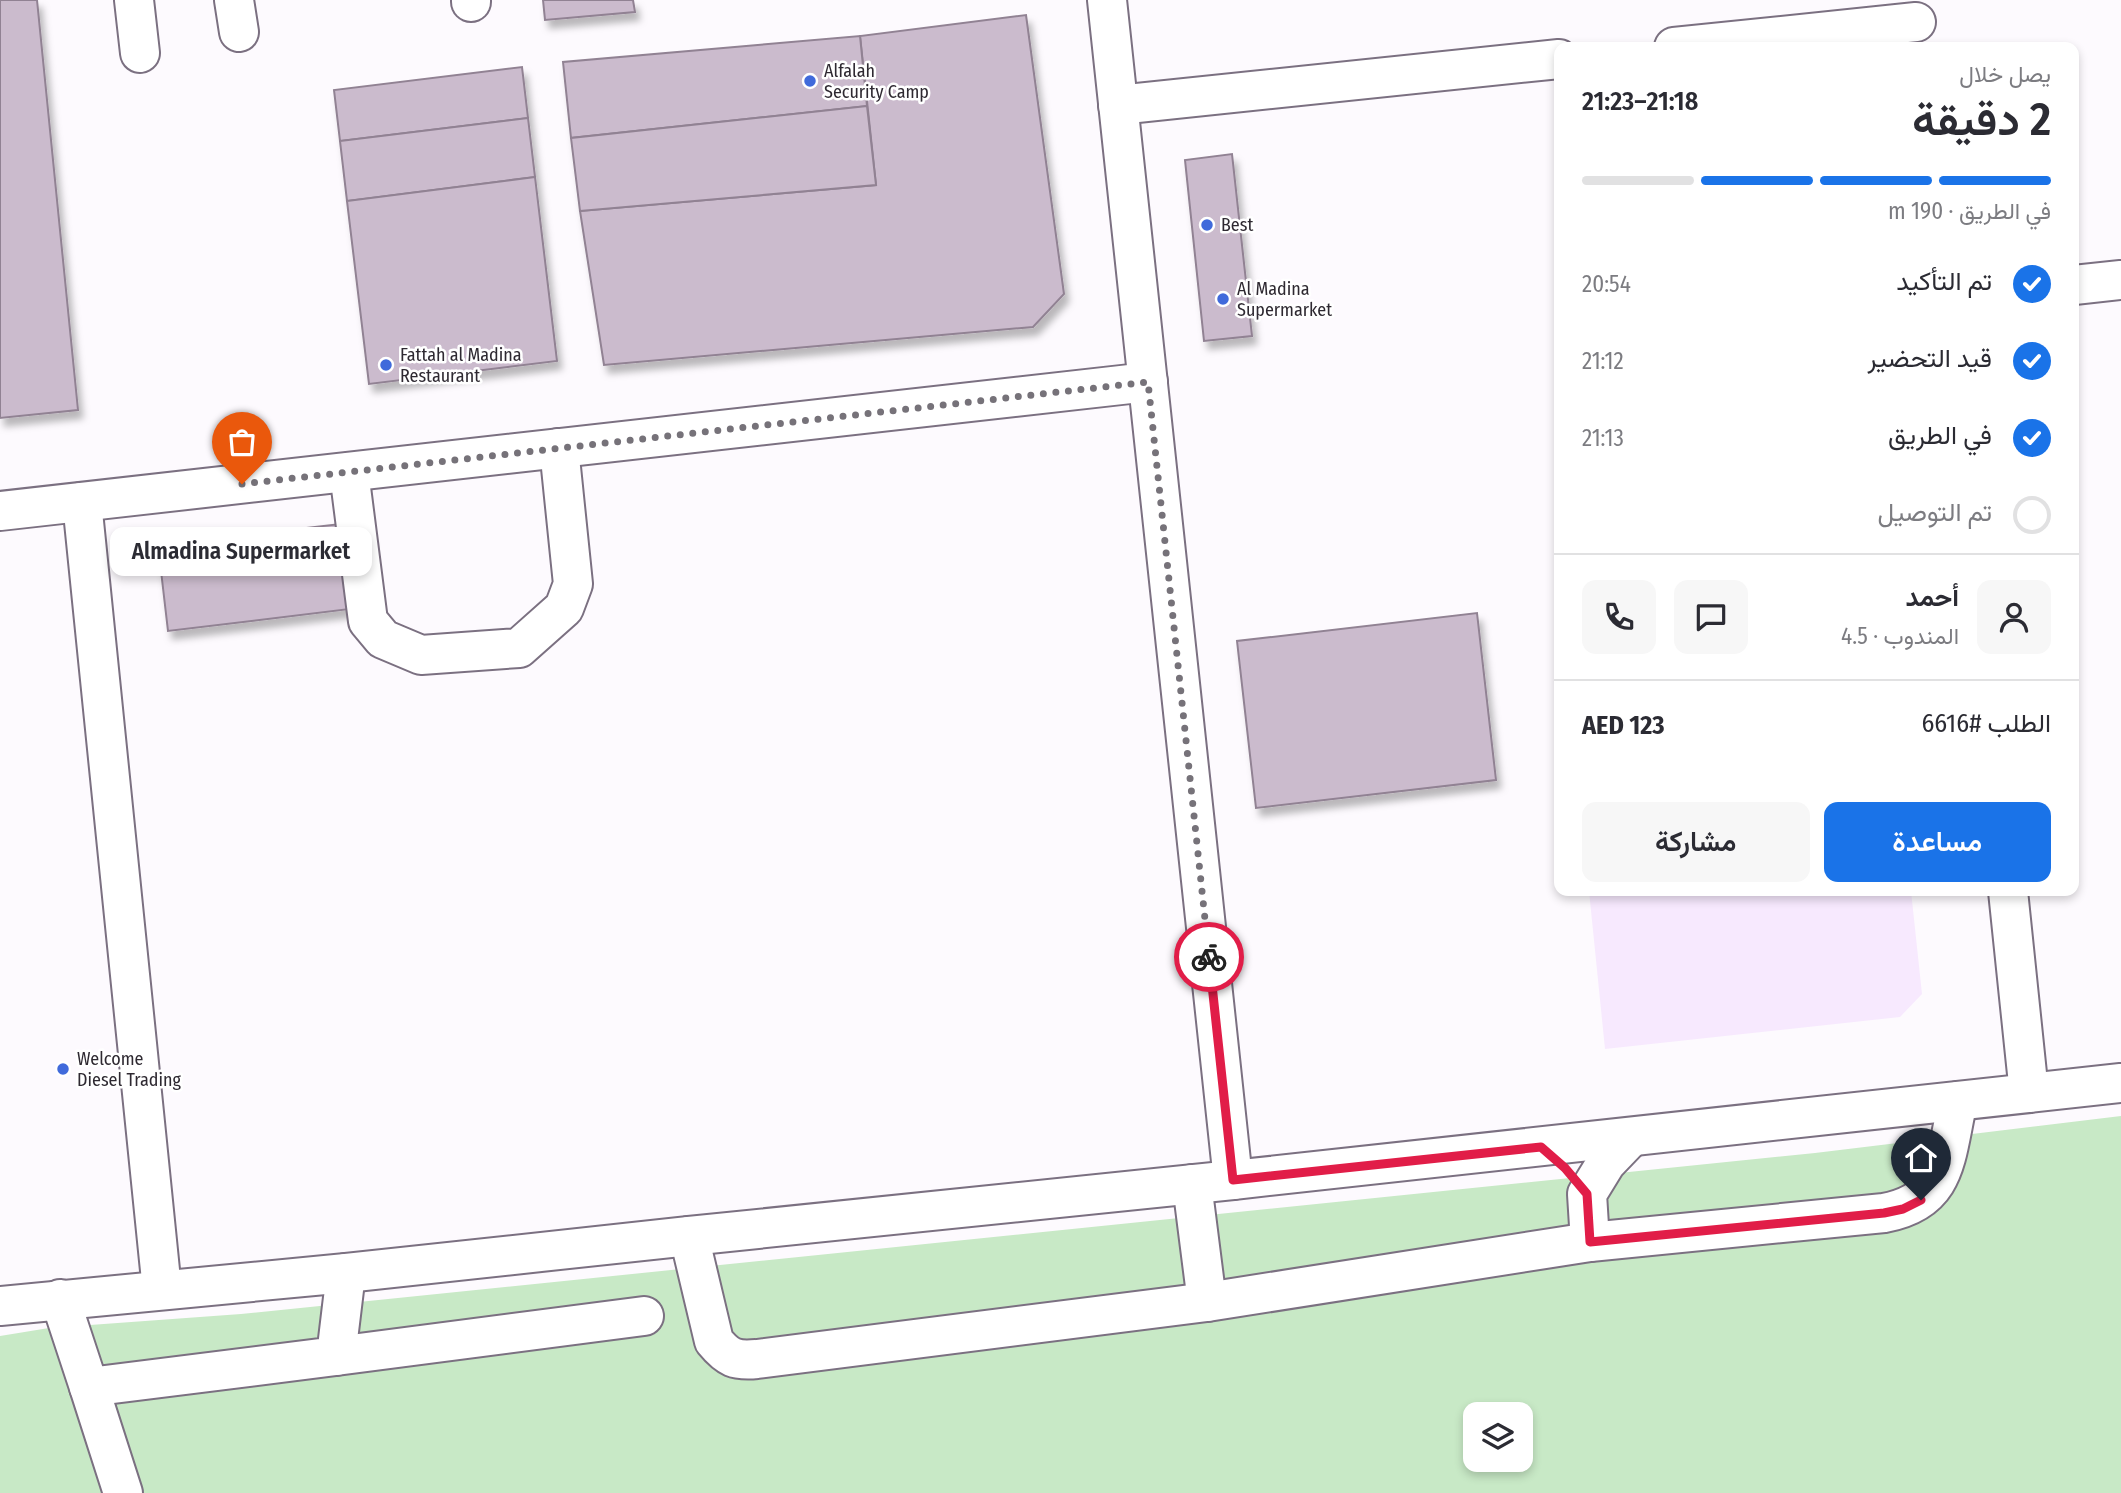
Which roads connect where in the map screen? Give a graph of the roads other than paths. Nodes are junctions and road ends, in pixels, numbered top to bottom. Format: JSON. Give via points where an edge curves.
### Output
{"nodes":[{"id":1,"x":134,"y":0,"type":"edge"},
{"id":2,"x":1107,"y":0,"type":"edge"},
{"id":3,"x":1916,"y":23,"type":"edge"},
{"id":4,"x":1724,"y":42,"type":"edge"},
{"id":5,"x":140,"y":53,"type":"dead end"},
{"id":6,"x":1554,"y":60,"type":"edge"},
{"id":7,"x":1118,"y":105,"type":"junction"},
{"id":8,"x":2121,"y":280,"type":"edge"},
{"id":9,"x":2079,"y":284,"type":"edge"},
{"id":10,"x":1148,"y":382,"type":"junction"},
{"id":11,"x":559,"y":448,"type":"junction"},
{"id":12,"x":349,"y":472,"type":"junction"},
{"id":13,"x":82,"y":502,"type":"junction"},
{"id":14,"x":0,"y":511,"type":"edge"},
{"id":15,"x":2009,"y":896,"type":"edge"},
{"id":16,"x":2121,"y":1083,"type":"edge"},
{"id":17,"x":2029,"y":1093,"type":"junction"},
{"id":18,"x":1958,"y":1101,"type":"junction"},
{"id":19,"x":1630,"y":1138,"type":"junction"},
{"id":20,"x":1541,"y":1147,"type":"junction"},
{"id":21,"x":1233,"y":1180,"type":"junction"},
{"id":22,"x":1192,"y":1184,"type":"junction"},
{"id":23,"x":1587,"y":1194,"type":"junction"},
{"id":24,"x":688,"y":1236,"type":"junction"},
{"id":25,"x":1590,"y":1242,"type":"junction"},
{"id":26,"x":346,"y":1273,"type":"junction"},
{"id":27,"x":162,"y":1290,"type":"junction"},
{"id":28,"x":60,"y":1299,"type":"junction"},
{"id":29,"x":1207,"y":1301,"type":"junction"},
{"id":30,"x":0,"y":1306,"type":"edge"},
{"id":31,"x":644,"y":1316,"type":"dead end"},
{"id":32,"x":336,"y":1356,"type":"junction"},
{"id":33,"x":89,"y":1387,"type":"junction"},
{"id":34,"x":123,"y":1493,"type":"edge"}],
"edges":[{"from":1,"to":5,"type":"street"},
{"from":2,"to":7,"type":"street"},
{"from":3,"to":4,"type":"street"},
{"from":6,"to":7,"type":"street"},
{"from":7,"to":10,"type":"street"},
{"from":8,"to":9,"type":"street"},
{"from":10,"to":11,"type":"street"},
{"from":10,"to":21,"type":"street"},
{"from":11,"to":12,"type":"street"},
{"from":11,"to":12,"type":"street","via":[[573,584],[564,608],[519,648],[421,655],[383,639],[368,621]]},
{"from":12,"to":13,"type":"street"},
{"from":13,"to":14,"type":"street"},
{"from":13,"to":27,"type":"street"},
{"from":15,"to":17,"type":"street"},
{"from":16,"to":17,"type":"street"},
{"from":17,"to":18,"type":"street"},
{"from":18,"to":19,"type":"street"},
{"from":18,"to":25,"type":"street","via":[[1935,1185],[1921,1200],[1903,1209]]},
{"from":19,"to":20,"type":"street"},
{"from":19,"to":23,"type":"street","via":[[1606,1163]]},
{"from":20,"to":21,"type":"street"},
{"from":20,"to":23,"type":"street"},
{"from":21,"to":22,"type":"street"},
{"from":22,"to":24,"type":"street"},
{"from":22,"to":29,"type":"street"},
{"from":23,"to":25,"type":"street"},
{"from":24,"to":26,"type":"street"},
{"from":24,"to":29,"type":"street","via":[[714,1341],[725,1354],[740,1360]]},
{"from":25,"to":29,"type":"street"},
{"from":26,"to":27,"type":"street"},
{"from":26,"to":32,"type":"street"},
{"from":27,"to":28,"type":"street"},
{"from":28,"to":30,"type":"street"},
{"from":28,"to":33,"type":"street"},
{"from":31,"to":32,"type":"street"},
{"from":32,"to":33,"type":"street"},
{"from":33,"to":34,"type":"street"}]}
